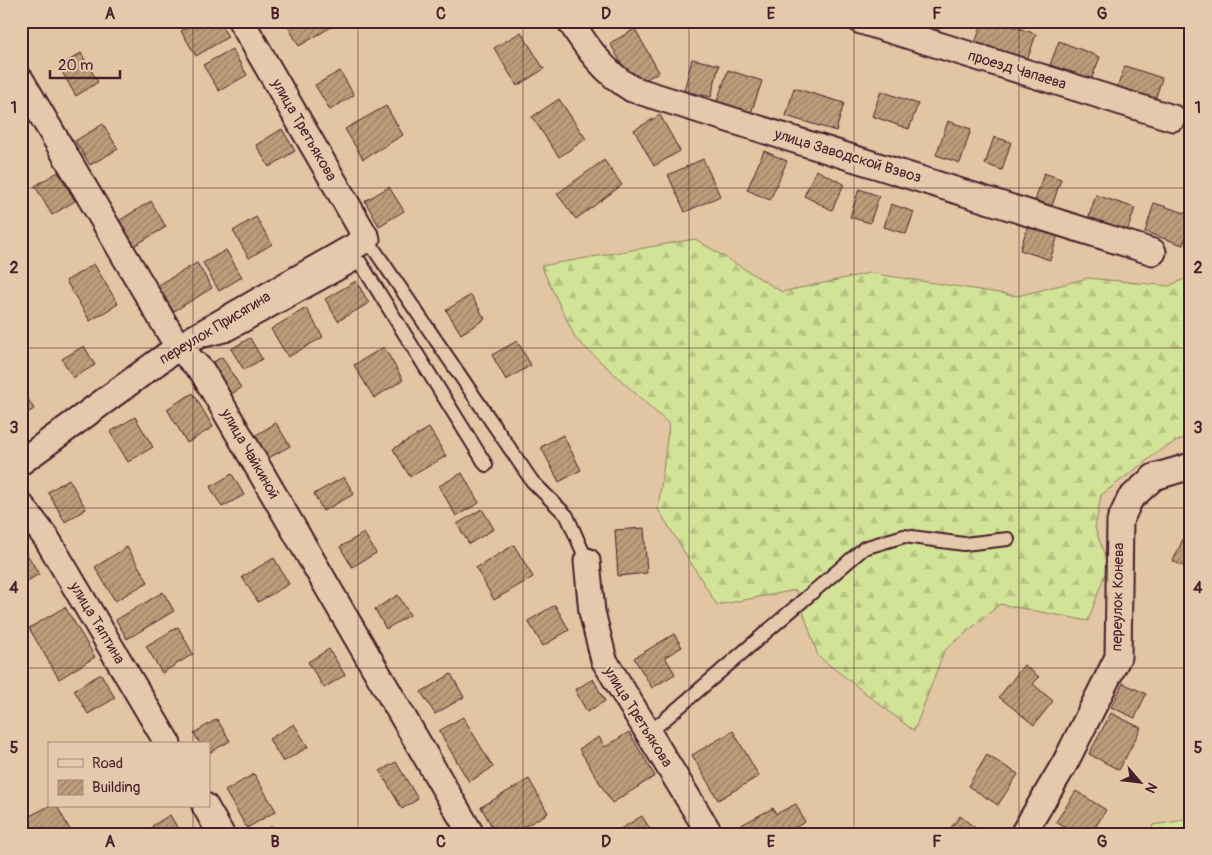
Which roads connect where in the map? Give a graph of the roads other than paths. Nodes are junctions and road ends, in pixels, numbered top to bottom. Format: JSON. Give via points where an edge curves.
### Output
{"nodes":[{"id":1,"x":241,"y":21,"type":"edge"},
{"id":2,"x":861,"y":21,"type":"edge"},
{"id":3,"x":578,"y":24,"type":"edge"},
{"id":4,"x":21,"y":80,"type":"edge"},
{"id":5,"x":1173,"y":118,"type":"dead end"},
{"id":6,"x":367,"y":239,"type":"junction"},
{"id":7,"x":1153,"y":252,"type":"dead end"},
{"id":8,"x":178,"y":347,"type":"junction"},
{"id":9,"x":21,"y":462,"type":"edge"},
{"id":10,"x":486,"y":465,"type":"dead end"},
{"id":11,"x":1191,"y":466,"type":"edge"},
{"id":12,"x":21,"y":505,"type":"edge"},
{"id":13,"x":1008,"y":539,"type":"dead end"},
{"id":14,"x":587,"y":561,"type":"joint"},
{"id":15,"x":649,"y":734,"type":"junction"},
{"id":16,"x":167,"y":742,"type":"edge"},
{"id":17,"x":206,"y":808,"type":"edge"},
{"id":18,"x":221,"y":834,"type":"edge"},
{"id":19,"x":471,"y":834,"type":"edge"},
{"id":20,"x":710,"y":834,"type":"edge"},
{"id":21,"x":1023,"y":834,"type":"edge"}],
"edges":[{"from":1,"to":6,"type":"street","name":"улица Третьякова"},
{"from":2,"to":5,"type":"street","name":"проезд Чапаева"},
{"from":3,"to":7,"type":"street","name":"улица Заводской Взвоз","via":[[594,56],[615,79],[632,89]]},
{"from":4,"to":8,"type":"street","name":"улица Чайкиной"},
{"from":6,"to":8,"type":"street","name":"переулок Присягина"},
{"from":6,"to":14,"type":"lane","via":[[532,480],[567,516]]},
{"from":8,"to":9,"type":"street","name":"переулок Присягина"},
{"from":8,"to":10,"type":"lane","via":[[227,335],[360,262]]},
{"from":8,"to":19,"type":"street","name":"улица Чайкиной","via":[[202,371]]},
{"from":11,"to":21,"type":"street","name":"переулок Конева","via":[[1154,477],[1130,499],[1120,521],[1118,657],[1065,763]]},
{"from":12,"to":16,"type":"street","name":"улица Тяптина","via":[[47,539]]},
{"from":13,"to":15,"type":"lane","via":[[964,544],[904,536],[864,548]]},
{"from":14,"to":15,"type":"street","name":"улица Третьякова","via":[[592,612],[604,660]]},
{"from":15,"to":20,"type":"street","name":"улица Третьякова"},
{"from":17,"to":18,"type":"street"}]}
